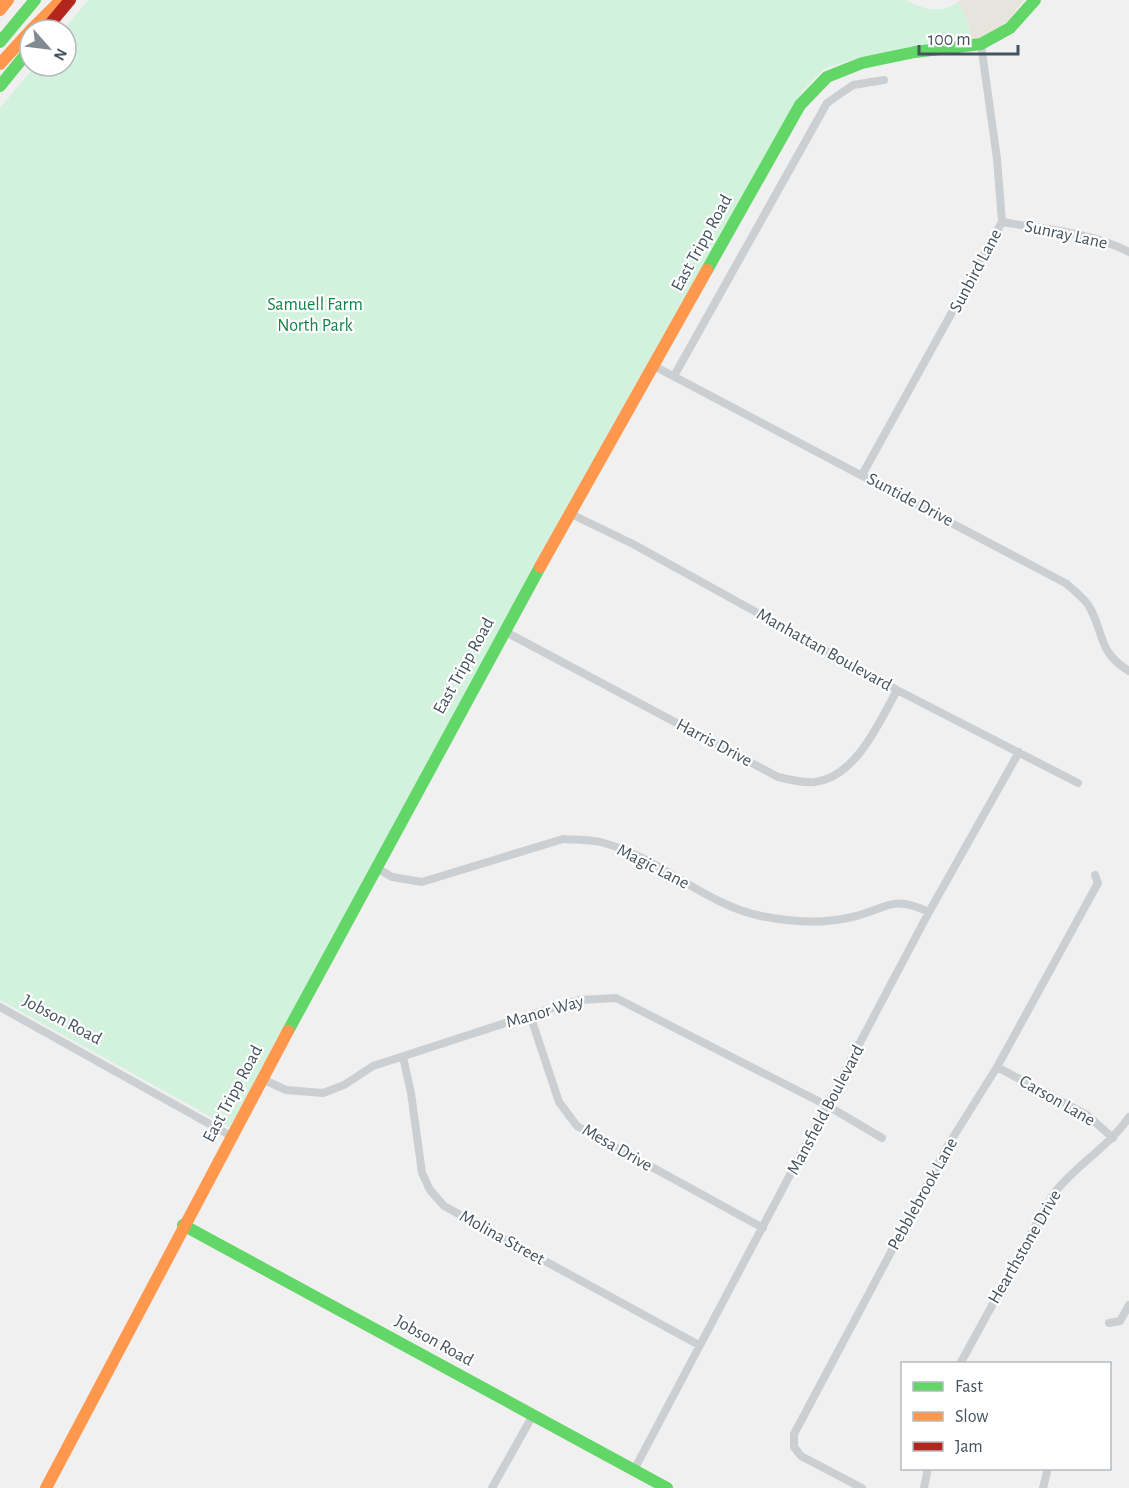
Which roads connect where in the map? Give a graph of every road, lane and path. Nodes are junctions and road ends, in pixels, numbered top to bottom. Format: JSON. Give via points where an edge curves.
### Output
{"nodes":[{"id":1,"x":8,"y":0,"type":"edge"},
{"id":2,"x":35,"y":0,"type":"edge"},
{"id":3,"x":61,"y":0,"type":"edge"},
{"id":4,"x":70,"y":0,"type":"edge"},
{"id":5,"x":1035,"y":0,"type":"edge"},
{"id":6,"x":0,"y":10,"type":"edge"},
{"id":7,"x":42,"y":18,"type":"edge"},
{"id":8,"x":55,"y":18,"type":"edge"},
{"id":9,"x":0,"y":42,"type":"edge"},
{"id":10,"x":18,"y":44,"type":"edge"},
{"id":11,"x":981,"y":44,"type":"junction"},
{"id":12,"x":0,"y":64,"type":"edge"},
{"id":13,"x":18,"y":64,"type":"edge"},
{"id":14,"x":884,"y":80,"type":"dead end"},
{"id":15,"x":0,"y":86,"type":"edge"},
{"id":16,"x":1002,"y":222,"type":"junction"},
{"id":17,"x":1129,"y":252,"type":"edge"},
{"id":18,"x":654,"y":366,"type":"junction"},
{"id":19,"x":674,"y":376,"type":"junction"},
{"id":20,"x":862,"y":475,"type":"junction"},
{"id":21,"x":571,"y":514,"type":"junction"},
{"id":22,"x":504,"y":631,"type":"junction"},
{"id":23,"x":1129,"y":671,"type":"edge"},
{"id":24,"x":897,"y":690,"type":"junction"},
{"id":25,"x":1019,"y":752,"type":"junction"},
{"id":26,"x":1078,"y":783,"type":"dead end"},
{"id":27,"x":375,"y":867,"type":"junction"},
{"id":28,"x":1095,"y":874,"type":"dead end"},
{"id":29,"x":929,"y":912,"type":"junction"},
{"id":30,"x":0,"y":1007,"type":"edge"},
{"id":31,"x":530,"y":1015,"type":"junction"},
{"id":32,"x":403,"y":1057,"type":"junction"},
{"id":33,"x":997,"y":1067,"type":"junction"},
{"id":34,"x":262,"y":1079,"type":"junction"},
{"id":35,"x":828,"y":1106,"type":"junction"},
{"id":36,"x":1129,"y":1118,"type":"edge"},
{"id":37,"x":231,"y":1136,"type":"junction"},
{"id":38,"x":882,"y":1138,"type":"dead end"},
{"id":39,"x":1113,"y":1138,"type":"junction"},
{"id":40,"x":183,"y":1225,"type":"junction"},
{"id":41,"x":763,"y":1228,"type":"junction"},
{"id":42,"x":1129,"y":1305,"type":"edge"},
{"id":43,"x":1109,"y":1323,"type":"dead end"},
{"id":44,"x":699,"y":1345,"type":"junction"},
{"id":45,"x":962,"y":1362,"type":"edge"},
{"id":46,"x":532,"y":1415,"type":"junction"},
{"id":47,"x":633,"y":1470,"type":"junction"},
{"id":48,"x":928,"y":1470,"type":"edge"},
{"id":49,"x":1048,"y":1470,"type":"edge"},
{"id":50,"x":46,"y":1488,"type":"edge"},
{"id":51,"x":492,"y":1488,"type":"edge"},
{"id":52,"x":667,"y":1488,"type":"edge"},
{"id":53,"x":862,"y":1488,"type":"edge"},
{"id":54,"x":924,"y":1488,"type":"edge"},
{"id":55,"x":1043,"y":1488,"type":"edge"}],
"edges":[{"from":1,"to":6,"type":"main road"},
{"from":2,"to":9,"type":"main road"},
{"from":3,"to":7,"type":"main road"},
{"from":4,"to":8,"type":"main road"},
{"from":5,"to":11,"type":"main road","name":"East Tripp Road","via":[[1010,28]]},
{"from":10,"to":12,"type":"main road"},
{"from":11,"to":16,"type":"street","name":"Sunbird Lane"},
{"from":11,"to":18,"type":"main road","name":"East Tripp Road","via":[[862,63],[827,76],[816,86],[788,126]]},
{"from":13,"to":15,"type":"main road"},
{"from":14,"to":19,"type":"street","via":[[853,85],[827,103]]},
{"from":16,"to":17,"type":"street","name":"Sunray Lane","via":[[1079,235]]},
{"from":16,"to":20,"type":"street","name":"Sunbird Lane"},
{"from":18,"to":19,"type":"street","name":"Suntide Drive"},
{"from":18,"to":21,"type":"main road","name":"East Tripp Road"},
{"from":19,"to":20,"type":"street","name":"Suntide Drive"},
{"from":20,"to":23,"type":"street","name":"Suntide Drive","via":[[1067,584],[1090,607],[1103,648],[1114,662]]},
{"from":21,"to":22,"type":"main road","name":"East Tripp Road"},
{"from":21,"to":24,"type":"street","name":"Manhattan Boulevard","via":[[633,544]]},
{"from":22,"to":24,"type":"street","name":"Harris Drive","via":[[778,777],[799,781],[816,782],[840,772],[862,751]]},
{"from":22,"to":27,"type":"main road","name":"East Tripp Road"},
{"from":24,"to":25,"type":"street","name":"Manhattan Boulevard"},
{"from":25,"to":26,"type":"street","name":"Manhattan Boulevard"},
{"from":25,"to":29,"type":"street","name":"Mansfield Boulevard"},
{"from":27,"to":29,"type":"street","name":"Magic Lane","via":[[392,877],[422,882],[563,839],[576,840],[603,843],[725,904],[759,915],[792,921],[852,918],[888,903],[901,902]]},
{"from":27,"to":34,"type":"main road","name":"East Tripp Road"},
{"from":28,"to":33,"type":"street","name":"Pebblebrook Lane","via":[[1098,883]]},
{"from":29,"to":35,"type":"street","name":"Mansfield Boulevard"},
{"from":30,"to":37,"type":"street","name":"Jobson Road"},
{"from":31,"to":32,"type":"street","name":"Manor Way"},
{"from":31,"to":35,"type":"street","name":"Manor Way","via":[[579,999],[616,998]]},
{"from":31,"to":41,"type":"street","name":"Mesa Drive","via":[[559,1102],[577,1126]]},
{"from":32,"to":34,"type":"street","name":"Manor Way","via":[[373,1066],[323,1093],[286,1090]]},
{"from":32,"to":44,"type":"street","name":"Molina Street","via":[[422,1173],[444,1206]]},
{"from":33,"to":39,"type":"street","name":"Carson Lane","via":[[1088,1115]]},
{"from":33,"to":53,"type":"street","name":"Pebblebrook Lane","via":[[947,1147],[794,1434],[794,1447],[801,1456]]},
{"from":34,"to":37,"type":"main road","name":"East Tripp Road"},
{"from":35,"to":38,"type":"street","name":"Manor Way"},
{"from":35,"to":41,"type":"street","name":"Mansfield Boulevard"},
{"from":36,"to":39,"type":"street","name":"Hearthstone Drive"},
{"from":37,"to":40,"type":"main road","name":"East Tripp Road"},
{"from":39,"to":45,"type":"street","name":"Hearthstone Drive","via":[[1069,1175],[1052,1196]]},
{"from":40,"to":46,"type":"main road","name":"Jobson Road"},
{"from":40,"to":50,"type":"main road","name":"East Tripp Road"},
{"from":41,"to":44,"type":"street","name":"Mansfield Boulevard"},
{"from":42,"to":43,"type":"street","via":[[1120,1321]]},
{"from":44,"to":47,"type":"street","name":"Mansfield Boulevard"},
{"from":46,"to":47,"type":"main road","name":"Jobson Road"},
{"from":46,"to":51,"type":"street"},
{"from":47,"to":52,"type":"main road","name":"Jobson Road"},
{"from":48,"to":54,"type":"street"},
{"from":49,"to":55,"type":"street"}]}
